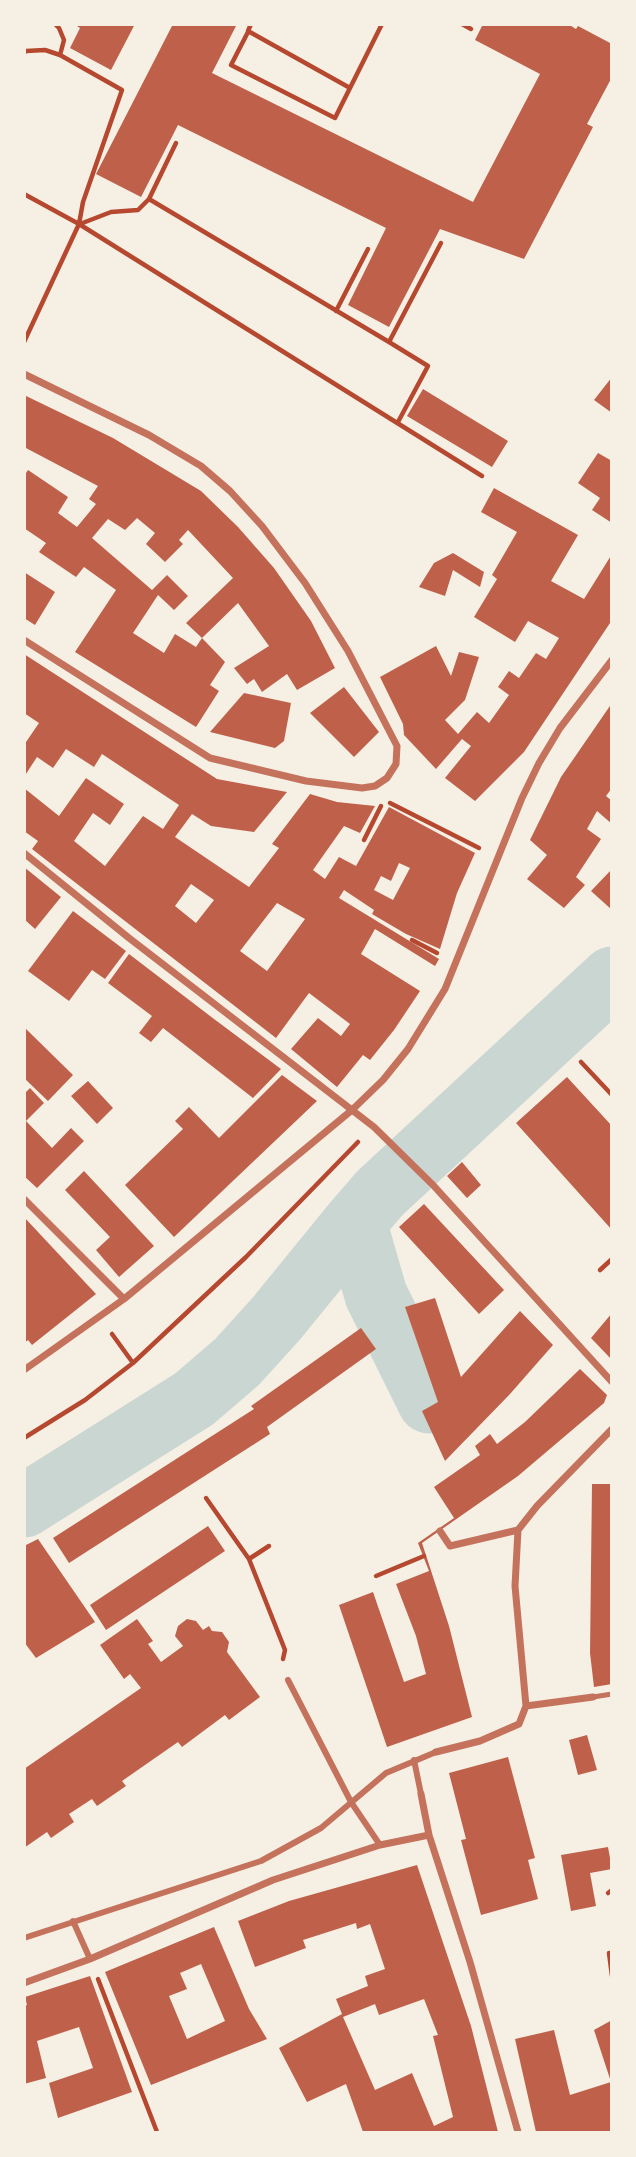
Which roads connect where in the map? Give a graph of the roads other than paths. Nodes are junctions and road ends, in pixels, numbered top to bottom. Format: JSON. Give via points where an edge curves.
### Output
{"nodes":[{"id":1,"x":24,"y":374,"type":"edge"},
{"id":2,"x":24,"y":640,"type":"edge"},
{"id":3,"x":611,"y":660,"type":"edge"},
{"id":4,"x":24,"y":853,"type":"edge"},
{"id":5,"x":352,"y":1110,"type":"junction"},
{"id":6,"x":24,"y":1199,"type":"edge"},
{"id":7,"x":124,"y":1299,"type":"junction"},
{"id":8,"x":24,"y":1370,"type":"edge"},
{"id":9,"x":611,"y":1382,"type":"edge"},
{"id":10,"x":611,"y":1429,"type":"edge"},
{"id":11,"x":518,"y":1530,"type":"junction"},
{"id":12,"x":440,"y":1531,"type":"dead end"},
{"id":13,"x":288,"y":1680,"type":"road end"},
{"id":14,"x":611,"y":1694,"type":"edge"},
{"id":15,"x":593,"y":1697,"type":"joint"},
{"id":16,"x":526,"y":1706,"type":"junction"},
{"id":17,"x":436,"y":1752,"type":"joint"},
{"id":18,"x":414,"y":1760,"type":"junction"},
{"id":19,"x":421,"y":1794,"type":"joint"},
{"id":20,"x":351,"y":1802,"type":"junction"},
{"id":21,"x":429,"y":1835,"type":"junction"},
{"id":22,"x":380,"y":1845,"type":"junction"},
{"id":23,"x":73,"y":1921,"type":"junction"},
{"id":24,"x":24,"y":1938,"type":"edge"},
{"id":25,"x":90,"y":1959,"type":"junction"},
{"id":26,"x":24,"y":1983,"type":"edge"},
{"id":27,"x":518,"y":2133,"type":"edge"}],
"edges":[{"from":1,"to":2,"type":"street","via":[[149,435],[201,466],[230,491],[262,526],[348,651],[397,746],[396,764],[387,778],[362,788],[210,758]]},
{"from":3,"to":5,"type":"street","via":[[539,763],[453,971],[429,1016],[383,1080]]},
{"from":4,"to":5,"type":"street"},
{"from":5,"to":7,"type":"street"},
{"from":5,"to":9,"type":"street","via":[[433,1185]]},
{"from":6,"to":7,"type":"street"},
{"from":7,"to":8,"type":"street"},
{"from":10,"to":11,"type":"street"},
{"from":11,"to":12,"type":"street","via":[[450,1546]]},
{"from":11,"to":16,"type":"street","via":[[514,1586]]},
{"from":13,"to":20,"type":"street"},
{"from":14,"to":15,"type":"lane"},
{"from":15,"to":16,"type":"street"},
{"from":16,"to":17,"type":"street","via":[[519,1724],[480,1741]]},
{"from":17,"to":18,"type":"street"},
{"from":18,"to":19,"type":"street"},
{"from":18,"to":20,"type":"street","via":[[386,1773]]},
{"from":19,"to":21,"type":"street"},
{"from":20,"to":22,"type":"street"},
{"from":20,"to":23,"type":"street","via":[[321,1828],[261,1861]]},
{"from":21,"to":22,"type":"street"},
{"from":21,"to":27,"type":"street"},
{"from":22,"to":25,"type":"street","via":[[273,1880]]},
{"from":23,"to":24,"type":"street"},
{"from":23,"to":25,"type":"street"},
{"from":25,"to":26,"type":"street"}]}
